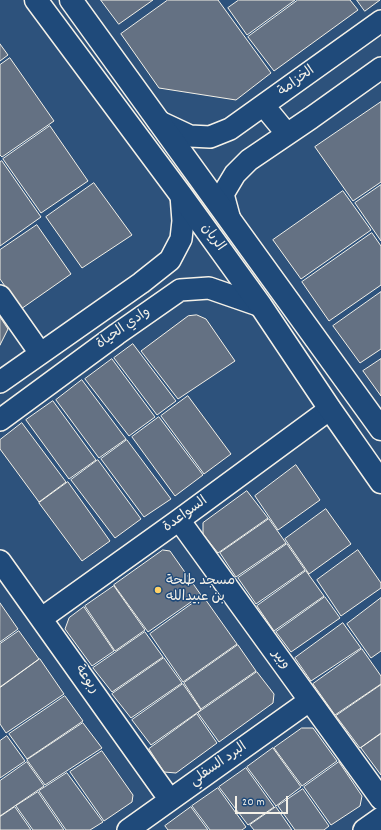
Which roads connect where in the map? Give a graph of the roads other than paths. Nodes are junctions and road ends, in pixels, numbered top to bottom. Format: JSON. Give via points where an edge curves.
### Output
{"nodes":[{"id":1,"x":36,"y":0,"type":"edge"},
{"id":2,"x":71,"y":0,"type":"edge"},
{"id":3,"x":381,"y":21,"type":"edge"},
{"id":4,"x":381,"y":68,"type":"edge"},
{"id":5,"x":264,"y":106,"type":"junction"},
{"id":6,"x":158,"y":121,"type":"junction"},
{"id":7,"x":287,"y":134,"type":"junction"},
{"id":8,"x":181,"y":195,"type":"junction"},
{"id":9,"x":231,"y":221,"type":"junction"},
{"id":10,"x":0,"y":296,"type":"edge"},
{"id":11,"x":120,"y":297,"type":"junction"},
{"id":12,"x":261,"y":306,"type":"junction"},
{"id":13,"x":137,"y":320,"type":"junction"},
{"id":14,"x":40,"y":352,"type":"junction"},
{"id":15,"x":0,"y":382,"type":"edge"},
{"id":16,"x":330,"y":410,"type":"junction"},
{"id":17,"x":0,"y":420,"type":"edge"},
{"id":18,"x":381,"y":429,"type":"edge"},
{"id":19,"x":381,"y":482,"type":"edge"},
{"id":20,"x":179,"y":520,"type":"junction"},
{"id":21,"x":0,"y":561,"type":"edge"},
{"id":22,"x":42,"y":618,"type":"junction"},
{"id":23,"x":309,"y":701,"type":"junction"},
{"id":24,"x":170,"y":800,"type":"junction"},
{"id":25,"x":381,"y":800,"type":"edge"},
{"id":26,"x":381,"y":818,"type":"edge"},
{"id":27,"x":128,"y":830,"type":"edge"},
{"id":28,"x":364,"y":830,"type":"edge"}],
"edges":[{"from":1,"to":8,"type":"street","name":"الريان"},
{"from":2,"to":6,"type":"street","name":"الريان"},
{"from":3,"to":5,"type":"street","name":"الخزامة"},
{"from":4,"to":7,"type":"street"},
{"from":5,"to":6,"type":"street","name":"الخزامة","via":[[230,129],[210,137],[190,136]]},
{"from":5,"to":7,"type":"street"},
{"from":6,"to":9,"type":"street","name":"الريان"},
{"from":7,"to":9,"type":"street","via":[[249,160],[235,174],[223,194]]},
{"from":8,"to":11,"type":"street","name":"وادي الحياة","via":[[181,239],[170,260]]},
{"from":8,"to":12,"type":"street","name":"الريان"},
{"from":9,"to":18,"type":"street","name":"الريان"},
{"from":10,"to":14,"type":"street"},
{"from":11,"to":13,"type":"street"},
{"from":11,"to":14,"type":"street","name":"وادي الحياة"},
{"from":12,"to":13,"type":"street","name":"وادي الحياة","via":[[210,288],[180,290]]},
{"from":12,"to":16,"type":"street","name":"الريان"},
{"from":13,"to":17,"type":"street","name":"وادي الحياة"},
{"from":14,"to":15,"type":"street","name":"وادي الحياة"},
{"from":16,"to":19,"type":"street","name":"الريان"},
{"from":16,"to":20,"type":"street","name":"السواعدة"},
{"from":20,"to":22,"type":"street","name":"السواعدة"},
{"from":20,"to":23,"type":"street","name":"وبير"},
{"from":21,"to":22,"type":"street","name":"ربوعة"},
{"from":22,"to":24,"type":"street","name":"ربوعة"},
{"from":23,"to":24,"type":"street","name":"البرد السفلي"},
{"from":23,"to":25,"type":"street","name":"وبير"},
{"from":24,"to":27,"type":"street","name":"البرد السفلي"},
{"from":26,"to":28,"type":"street"}]}
